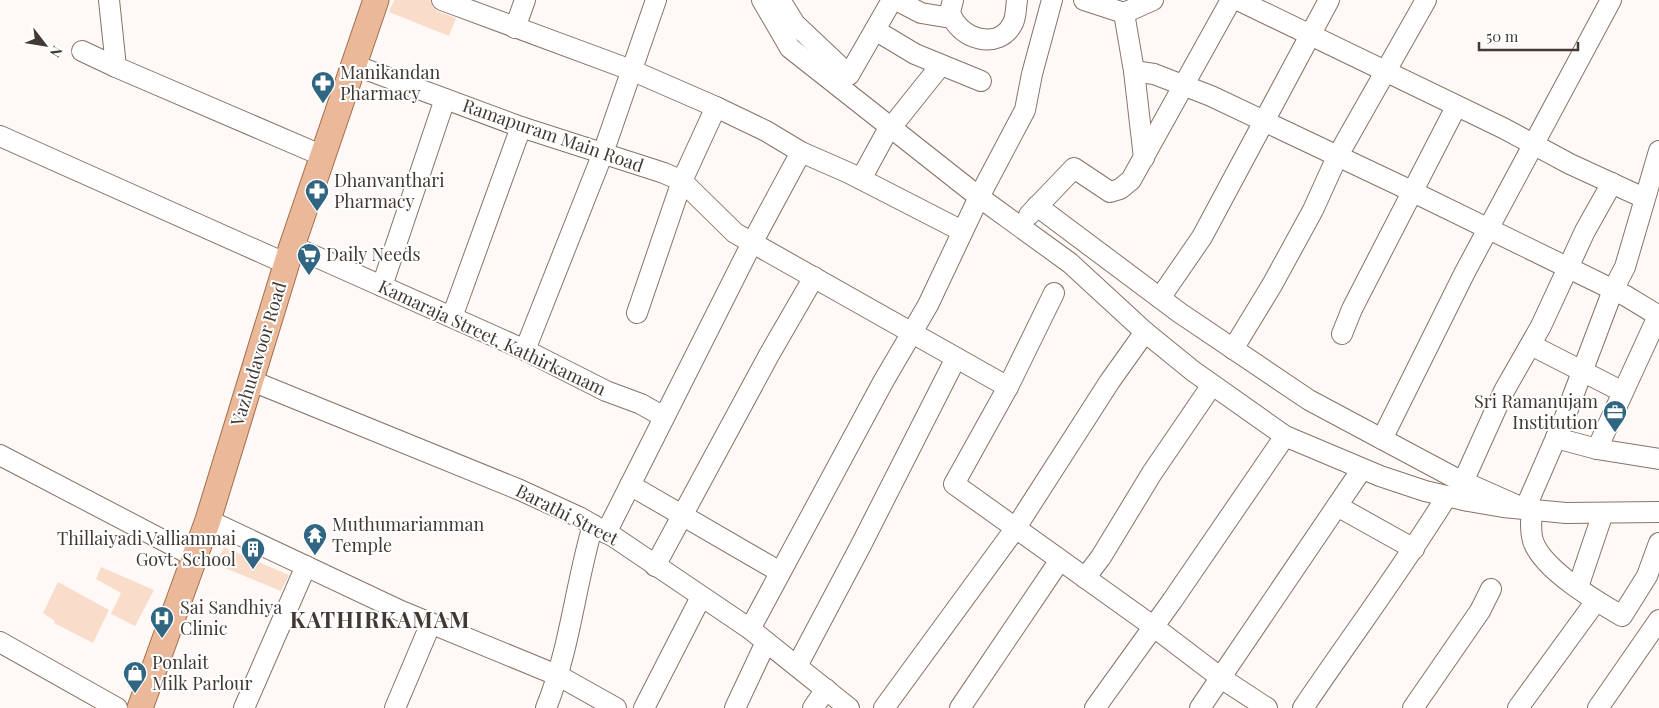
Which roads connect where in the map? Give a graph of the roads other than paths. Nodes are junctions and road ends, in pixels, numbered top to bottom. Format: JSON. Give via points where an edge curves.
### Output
{"nodes":[{"id":1,"x":109,"y":0,"type":"edge"},
{"id":2,"x":376,"y":0,"type":"edge"},
{"id":3,"x":442,"y":0,"type":"edge"},
{"id":4,"x":525,"y":0,"type":"edge"},
{"id":5,"x":656,"y":0,"type":"edge"},
{"id":6,"x":762,"y":0,"type":"edge"},
{"id":7,"x":894,"y":0,"type":"edge"},
{"id":8,"x":1017,"y":0,"type":"edge"},
{"id":9,"x":1052,"y":0,"type":"edge"},
{"id":10,"x":1084,"y":0,"type":"edge"},
{"id":11,"x":1153,"y":0,"type":"edge"},
{"id":12,"x":1231,"y":0,"type":"edge"},
{"id":13,"x":1238,"y":0,"type":"edge"},
{"id":14,"x":1329,"y":0,"type":"edge"},
{"id":15,"x":1426,"y":0,"type":"edge"},
{"id":16,"x":1611,"y":0,"type":"edge"},
{"id":17,"x":782,"y":1,"type":"edge"},
{"id":18,"x":952,"y":9,"type":"edge"},
{"id":19,"x":1124,"y":13,"type":"junction"},
{"id":20,"x":515,"y":28,"type":"junction"},
{"id":21,"x":875,"y":30,"type":"junction"},
{"id":22,"x":1308,"y":35,"type":"junction"},
{"id":23,"x":82,"y":51,"type":"dead end"},
{"id":24,"x":354,"y":65,"type":"junction"},
{"id":25,"x":941,"y":65,"type":"junction"},
{"id":26,"x":116,"y":67,"type":"junction"},
{"id":27,"x":631,"y":70,"type":"junction"},
{"id":28,"x":1134,"y":71,"type":"junction"},
{"id":29,"x":1386,"y":72,"type":"junction"},
{"id":30,"x":981,"y":81,"type":"dead end"},
{"id":31,"x":1185,"y":84,"type":"junction"},
{"id":32,"x":445,"y":99,"type":"junction"},
{"id":33,"x":716,"y":107,"type":"junction"},
{"id":34,"x":1456,"y":107,"type":"junction"},
{"id":35,"x":1263,"y":122,"type":"junction"},
{"id":36,"x":892,"y":126,"type":"junction"},
{"id":37,"x":521,"y":127,"type":"junction"},
{"id":38,"x":0,"y":136,"type":"edge"},
{"id":39,"x":1535,"y":146,"type":"junction"},
{"id":40,"x":1659,"y":151,"type":"edge"},
{"id":41,"x":801,"y":152,"type":"junction"},
{"id":42,"x":603,"y":153,"type":"junction"},
{"id":43,"x":323,"y":156,"type":"junction"},
{"id":44,"x":1337,"y":157,"type":"junction"},
{"id":45,"x":1144,"y":158,"type":"junction"},
{"id":46,"x":861,"y":179,"type":"junction"},
{"id":47,"x":682,"y":180,"type":"junction"},
{"id":48,"x":1612,"y":183,"type":"junction"},
{"id":49,"x":1413,"y":193,"type":"junction"},
{"id":50,"x":980,"y":197,"type":"junction"},
{"id":51,"x":1644,"y":198,"type":"junction"},
{"id":52,"x":1037,"y":206,"type":"junction"},
{"id":53,"x":1019,"y":226,"type":"junction"},
{"id":54,"x":1489,"y":230,"type":"junction"},
{"id":55,"x":962,"y":231,"type":"junction"},
{"id":56,"x":743,"y":238,"type":"junction"},
{"id":57,"x":290,"y":255,"type":"junction"},
{"id":58,"x":1569,"y":268,"type":"junction"},
{"id":59,"x":814,"y":277,"type":"junction"},
{"id":60,"x":382,"y":286,"type":"junction"},
{"id":61,"x":1613,"y":290,"type":"junction"},
{"id":62,"x":1054,"y":293,"type":"dead end"},
{"id":63,"x":1160,"y":298,"type":"junction"},
{"id":64,"x":636,"y":313,"type":"dead end"},
{"id":65,"x":1659,"y":315,"type":"edge"},
{"id":66,"x":452,"y":317,"type":"junction"},
{"id":67,"x":1145,"y":332,"type":"junction"},
{"id":68,"x":913,"y":333,"type":"junction"},
{"id":69,"x":1342,"y":334,"type":"dead end"},
{"id":70,"x":1531,"y":344,"type":"junction"},
{"id":71,"x":1233,"y":349,"type":"junction"},
{"id":72,"x":525,"y":350,"type":"junction"},
{"id":73,"x":956,"y":358,"type":"junction"},
{"id":74,"x":1582,"y":372,"type":"junction"},
{"id":75,"x":252,"y":381,"type":"junction"},
{"id":76,"x":1212,"y":385,"type":"junction"},
{"id":77,"x":1008,"y":387,"type":"junction"},
{"id":78,"x":1623,"y":392,"type":"junction"},
{"id":79,"x":664,"y":417,"type":"junction"},
{"id":80,"x":1285,"y":436,"type":"junction"},
{"id":81,"x":1556,"y":438,"type":"junction"},
{"id":82,"x":1382,"y":439,"type":"junction"},
{"id":83,"x":1597,"y":449,"type":"junction"},
{"id":84,"x":0,"y":455,"type":"edge"},
{"id":85,"x":1659,"y":458,"type":"edge"},
{"id":86,"x":1362,"y":468,"type":"junction"},
{"id":87,"x":1463,"y":482,"type":"junction"},
{"id":88,"x":630,"y":485,"type":"junction"},
{"id":89,"x":1447,"y":496,"type":"junction"},
{"id":90,"x":1337,"y":506,"type":"junction"},
{"id":91,"x":1528,"y":509,"type":"junction"},
{"id":92,"x":1659,"y":512,"type":"edge"},
{"id":93,"x":1603,"y":513,"type":"junction"},
{"id":94,"x":682,"y":516,"type":"junction"},
{"id":95,"x":208,"y":520,"type":"junction"},
{"id":96,"x":600,"y":529,"type":"junction"},
{"id":97,"x":1015,"y":529,"type":"junction"},
{"id":98,"x":1659,"y":543,"type":"edge"},
{"id":99,"x":1414,"y":549,"type":"junction"},
{"id":100,"x":195,"y":557,"type":"junction"},
{"id":101,"x":1060,"y":560,"type":"junction"},
{"id":102,"x":306,"y":566,"type":"junction"},
{"id":103,"x":655,"y":566,"type":"junction"},
{"id":104,"x":780,"y":572,"type":"junction"},
{"id":105,"x":1085,"y":578,"type":"junction"},
{"id":106,"x":1578,"y":587,"type":"junction"},
{"id":107,"x":1492,"y":589,"type":"dead end"},
{"id":108,"x":701,"y":597,"type":"junction"},
{"id":109,"x":1596,"y":601,"type":"junction"},
{"id":110,"x":1659,"y":620,"type":"edge"},
{"id":111,"x":431,"y":623,"type":"junction"},
{"id":112,"x":1154,"y":627,"type":"junction"},
{"id":113,"x":750,"y":629,"type":"junction"},
{"id":114,"x":0,"y":642,"type":"edge"},
{"id":115,"x":766,"y":642,"type":"junction"},
{"id":116,"x":797,"y":666,"type":"junction"},
{"id":117,"x":559,"y":676,"type":"junction"},
{"id":118,"x":1221,"y":678,"type":"junction"},
{"id":119,"x":826,"y":689,"type":"junction"},
{"id":120,"x":118,"y":708,"type":"edge"},
{"id":121,"x":140,"y":708,"type":"edge"},
{"id":122,"x":244,"y":708,"type":"edge"},
{"id":123,"x":395,"y":708,"type":"edge"},
{"id":124,"x":546,"y":708,"type":"edge"},
{"id":125,"x":616,"y":708,"type":"edge"},
{"id":126,"x":644,"y":708,"type":"edge"},
{"id":127,"x":735,"y":708,"type":"edge"},
{"id":128,"x":813,"y":708,"type":"edge"},
{"id":129,"x":849,"y":708,"type":"edge"},
{"id":130,"x":884,"y":708,"type":"edge"},
{"id":131,"x":960,"y":708,"type":"edge"},
{"id":132,"x":1095,"y":708,"type":"edge"},
{"id":133,"x":1200,"y":708,"type":"edge"},
{"id":134,"x":1268,"y":708,"type":"edge"},
{"id":135,"x":1303,"y":708,"type":"edge"},
{"id":136,"x":1413,"y":708,"type":"edge"},
{"id":137,"x":1518,"y":708,"type":"edge"},
{"id":138,"x":1598,"y":708,"type":"edge"}],
"edges":[{"from":1,"to":26,"type":"street"},
{"from":2,"to":24,"type":"main road","name":"Vazhudavoor Road"},
{"from":3,"to":20,"type":"street"},
{"from":4,"to":20,"type":"street"},
{"from":5,"to":27,"type":"street"},
{"from":6,"to":36,"type":"street","via":[[790,48]]},
{"from":7,"to":18,"type":"street","via":[[921,13]]},
{"from":7,"to":21,"type":"street"},
{"from":8,"to":18,"type":"street","via":[[1014,22],[1000,37],[989,40],[968,35]]},
{"from":9,"to":50,"type":"street","via":[[1025,110]]},
{"from":10,"to":19,"type":"street"},
{"from":11,"to":19,"type":"street"},
{"from":12,"to":31,"type":"street"},
{"from":13,"to":22,"type":"street"},
{"from":14,"to":22,"type":"street"},
{"from":15,"to":29,"type":"street"},
{"from":16,"to":39,"type":"street"},
{"from":17,"to":21,"type":"street","via":[[795,24],[849,75]]},
{"from":19,"to":28,"type":"street"},
{"from":20,"to":27,"type":"street"},
{"from":21,"to":25,"type":"street"},
{"from":22,"to":29,"type":"street"},
{"from":22,"to":35,"type":"street"},
{"from":23,"to":26,"type":"street"},
{"from":24,"to":32,"type":"street","name":"Ramapuram Main Road"},
{"from":24,"to":43,"type":"main road","name":"Vazhudavoor Road"},
{"from":25,"to":30,"type":"street"},
{"from":25,"to":36,"type":"street"},
{"from":26,"to":43,"type":"street"},
{"from":27,"to":33,"type":"street"},
{"from":27,"to":42,"type":"street"},
{"from":28,"to":31,"type":"street"},
{"from":28,"to":45,"type":"street"},
{"from":29,"to":34,"type":"street"},
{"from":29,"to":44,"type":"street"},
{"from":31,"to":35,"type":"street"},
{"from":31,"to":45,"type":"street"},
{"from":32,"to":37,"type":"street","name":"Ramapuram Main Road"},
{"from":32,"to":60,"type":"street"},
{"from":33,"to":41,"type":"street"},
{"from":33,"to":47,"type":"street"},
{"from":34,"to":39,"type":"street"},
{"from":34,"to":49,"type":"street"},
{"from":35,"to":44,"type":"street"},
{"from":35,"to":63,"type":"street","via":[[1202,237]]},
{"from":36,"to":46,"type":"street"},
{"from":36,"to":50,"type":"street"},
{"from":37,"to":42,"type":"street","name":"Ramapuram Main Road"},
{"from":37,"to":66,"type":"street"},
{"from":38,"to":57,"type":"street","name":"Kamaraja Street, Kathirkamam"},
{"from":39,"to":48,"type":"street"},
{"from":39,"to":54,"type":"street"},
{"from":40,"to":51,"type":"street"},
{"from":41,"to":46,"type":"street"},
{"from":41,"to":56,"type":"street"},
{"from":42,"to":47,"type":"street","name":"Ramapuram Main Road"},
{"from":42,"to":72,"type":"street"},
{"from":43,"to":57,"type":"main road","name":"Vazhudavoor Road"},
{"from":44,"to":49,"type":"street"},
{"from":44,"to":71,"type":"street","via":[[1287,257]]},
{"from":45,"to":52,"type":"street","via":[[1131,180],[1110,192],[1074,168]]},
{"from":46,"to":55,"type":"street"},
{"from":47,"to":56,"type":"street","name":"Ramapuram Main Road"},
{"from":47,"to":64,"type":"street"},
{"from":48,"to":51,"type":"street"},
{"from":48,"to":58,"type":"street"},
{"from":49,"to":54,"type":"street"},
{"from":49,"to":69,"type":"street"},
{"from":50,"to":53,"type":"street"},
{"from":50,"to":55,"type":"street"},
{"from":51,"to":61,"type":"street","via":[[1630,251]]},
{"from":52,"to":53,"type":"street"},
{"from":52,"to":63,"type":"street"},
{"from":53,"to":67,"type":"street","via":[[1070,263]]},
{"from":54,"to":58,"type":"street"},
{"from":54,"to":82,"type":"street"},
{"from":55,"to":68,"type":"street"},
{"from":56,"to":59,"type":"street","name":"Ramapuram Main Road"},
{"from":56,"to":79,"type":"street"},
{"from":57,"to":60,"type":"street","name":"Kamaraja Street, Kathirkamam"},
{"from":57,"to":75,"type":"main road","name":"Vazhudavoor Road"},
{"from":58,"to":61,"type":"street"},
{"from":58,"to":70,"type":"street"},
{"from":59,"to":68,"type":"street","name":"Ramapuram Main Road"},
{"from":59,"to":94,"type":"street"},
{"from":60,"to":66,"type":"street","name":"Kamaraja Street, Kathirkamam"},
{"from":61,"to":65,"type":"street"},
{"from":61,"to":74,"type":"street"},
{"from":62,"to":77,"type":"street"},
{"from":63,"to":71,"type":"street"},
{"from":65,"to":78,"type":"street"},
{"from":66,"to":72,"type":"street","name":"Kamaraja Street, Kathirkamam"},
{"from":67,"to":76,"type":"street"},
{"from":67,"to":97,"type":"street"},
{"from":68,"to":73,"type":"street","name":"Ramapuram Main Road"},
{"from":68,"to":104,"type":"street"},
{"from":70,"to":74,"type":"street"},
{"from":70,"to":87,"type":"street","via":[[1504,391]]},
{"from":71,"to":82,"type":"street","via":[[1309,400]]},
{"from":72,"to":79,"type":"street","name":"Kamaraja Street, Kathirkamam"},
{"from":73,"to":77,"type":"street","name":"Ramapuram Main Road"},
{"from":73,"to":116,"type":"street"},
{"from":74,"to":78,"type":"street"},
{"from":74,"to":81,"type":"street"},
{"from":75,"to":95,"type":"main road","name":"Vazhudavoor Road"},
{"from":75,"to":96,"type":"street","name":"Barathi Street","via":[[520,490]]},
{"from":76,"to":80,"type":"street"},
{"from":76,"to":105,"type":"street"},
{"from":77,"to":97,"type":"street","via":[[954,484]]},
{"from":78,"to":83,"type":"street"},
{"from":79,"to":88,"type":"street"},
{"from":80,"to":86,"type":"street"},
{"from":80,"to":112,"type":"street"},
{"from":81,"to":83,"type":"street"},
{"from":81,"to":91,"type":"street"},
{"from":82,"to":87,"type":"street"},
{"from":83,"to":85,"type":"street"},
{"from":84,"to":100,"type":"street"},
{"from":86,"to":89,"type":"street"},
{"from":86,"to":90,"type":"street"},
{"from":87,"to":91,"type":"street"},
{"from":88,"to":94,"type":"street"},
{"from":88,"to":96,"type":"street"},
{"from":89,"to":91,"type":"street"},
{"from":89,"to":99,"type":"street"},
{"from":90,"to":99,"type":"street"},
{"from":90,"to":118,"type":"street"},
{"from":91,"to":93,"type":"street"},
{"from":91,"to":106,"type":"street","via":[[1534,542],[1546,562]]},
{"from":92,"to":93,"type":"street"},
{"from":93,"to":106,"type":"street"},
{"from":94,"to":103,"type":"street"},
{"from":94,"to":104,"type":"street"},
{"from":95,"to":100,"type":"main road","name":"Vazhudavoor Road"},
{"from":95,"to":102,"type":"street"},
{"from":96,"to":103,"type":"street","name":"Barathi Street"},
{"from":96,"to":117,"type":"street","via":[[584,554]]},
{"from":97,"to":101,"type":"street"},
{"from":97,"to":130,"type":"street"},
{"from":98,"to":109,"type":"street","via":[[1647,576],[1622,616]]},
{"from":99,"to":135,"type":"street"},
{"from":100,"to":121,"type":"main road","name":"Vazhudavoor Road"},
{"from":101,"to":105,"type":"street"},
{"from":101,"to":131,"type":"street"},
{"from":102,"to":111,"type":"street"},
{"from":102,"to":122,"type":"street"},
{"from":103,"to":108,"type":"street","name":"Barathi Street"},
{"from":104,"to":113,"type":"street"},
{"from":105,"to":112,"type":"street"},
{"from":106,"to":109,"type":"street"},
{"from":107,"to":136,"type":"street"},
{"from":108,"to":113,"type":"street","name":"Barathi Street"},
{"from":108,"to":126,"type":"street"},
{"from":109,"to":137,"type":"street"},
{"from":110,"to":138,"type":"street"},
{"from":111,"to":117,"type":"street"},
{"from":111,"to":123,"type":"street"},
{"from":112,"to":118,"type":"street"},
{"from":112,"to":132,"type":"street"},
{"from":113,"to":115,"type":"street","name":"Barathi Street"},
{"from":114,"to":120,"type":"street"},
{"from":115,"to":116,"type":"street","name":"Barathi Street"},
{"from":115,"to":127,"type":"street"},
{"from":116,"to":119,"type":"street","name":"Barathi Street"},
{"from":117,"to":124,"type":"street"},
{"from":117,"to":125,"type":"street"},
{"from":118,"to":133,"type":"street"},
{"from":118,"to":134,"type":"street"},
{"from":119,"to":128,"type":"street"},
{"from":119,"to":129,"type":"street","name":"Barathi Street"}]}
